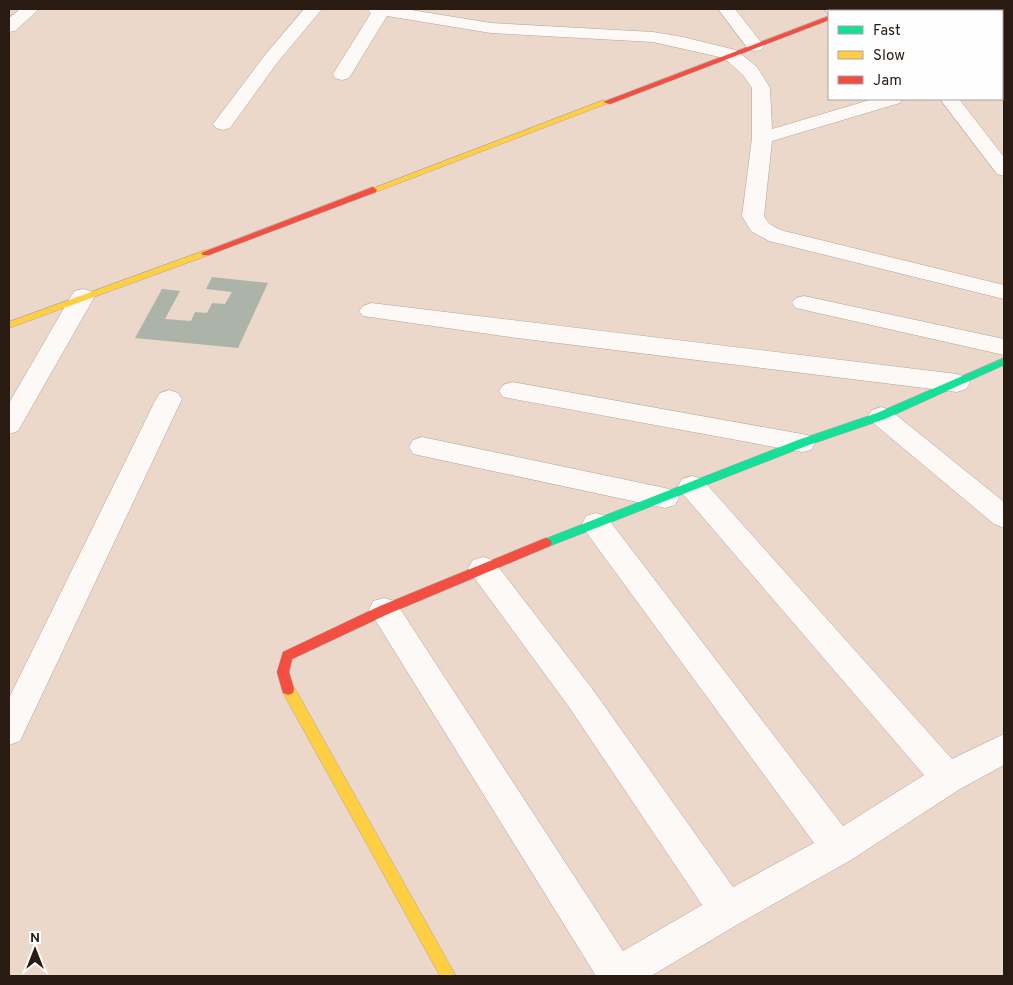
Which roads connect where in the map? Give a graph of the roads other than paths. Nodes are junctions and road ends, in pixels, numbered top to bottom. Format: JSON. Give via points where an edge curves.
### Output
{"nodes":[{"id":1,"x":30,"y":9,"type":"edge"},
{"id":2,"x":313,"y":9,"type":"edge"},
{"id":3,"x":378,"y":9,"type":"edge"},
{"id":4,"x":726,"y":9,"type":"edge"},
{"id":5,"x":828,"y":18,"type":"edge"},
{"id":6,"x":9,"y":27,"type":"edge"},
{"id":7,"x":755,"y":46,"type":"junction"},
{"id":8,"x":730,"y":54,"type":"junction"},
{"id":9,"x":342,"y":74,"type":"dead end"},
{"id":10,"x":890,"y":100,"type":"edge"},
{"id":11,"x":950,"y":100,"type":"edge"},
{"id":12,"x":224,"y":124,"type":"dead end"},
{"id":13,"x":762,"y":138,"type":"junction"},
{"id":14,"x":1004,"y":170,"type":"edge"},
{"id":15,"x":1004,"y":292,"type":"edge"},
{"id":16,"x":83,"y":296,"type":"junction"},
{"id":17,"x":804,"y":303,"type":"dead end"},
{"id":18,"x":371,"y":311,"type":"dead end"},
{"id":19,"x":9,"y":325,"type":"edge"},
{"id":20,"x":1004,"y":347,"type":"edge"},
{"id":21,"x":1004,"y":361,"type":"edge"},
{"id":22,"x":957,"y":383,"type":"junction"},
{"id":23,"x":512,"y":391,"type":"dead end"},
{"id":24,"x":169,"y":399,"type":"dead end"},
{"id":25,"x":881,"y":416,"type":"junction"},
{"id":26,"x":9,"y":425,"type":"edge"},
{"id":27,"x":802,"y":443,"type":"junction"},
{"id":28,"x":422,"y":447,"type":"dead end"},
{"id":29,"x":692,"y":486,"type":"junction"},
{"id":30,"x":665,"y":498,"type":"junction"},
{"id":31,"x":1004,"y":516,"type":"edge"},
{"id":32,"x":596,"y":524,"type":"junction"},
{"id":33,"x":483,"y":568,"type":"junction"},
{"id":34,"x":384,"y":610,"type":"junction"},
{"id":35,"x":9,"y":731,"type":"edge"},
{"id":36,"x":1004,"y":749,"type":"edge"},
{"id":37,"x":948,"y":778,"type":"junction"},
{"id":38,"x":839,"y":848,"type":"junction"},
{"id":39,"x":727,"y":910,"type":"junction"},
{"id":40,"x":448,"y":976,"type":"edge"},
{"id":41,"x":616,"y":976,"type":"edge"}],
"edges":[{"from":1,"to":6,"type":"street"},
{"from":2,"to":12,"type":"street"},
{"from":3,"to":8,"type":"street","via":[[491,28],[653,38]]},
{"from":3,"to":9,"type":"street"},
{"from":4,"to":7,"type":"street"},
{"from":5,"to":7,"type":"main road"},
{"from":7,"to":8,"type":"main road"},
{"from":8,"to":13,"type":"street","via":[[750,72],[761,88]]},
{"from":8,"to":16,"type":"main road","via":[[260,233]]},
{"from":10,"to":13,"type":"street"},
{"from":11,"to":14,"type":"street"},
{"from":13,"to":15,"type":"street","via":[[754,216],[756,224],[766,232]]},
{"from":16,"to":19,"type":"main road"},
{"from":16,"to":26,"type":"street"},
{"from":17,"to":20,"type":"street"},
{"from":18,"to":22,"type":"street"},
{"from":21,"to":22,"type":"main road"},
{"from":22,"to":25,"type":"main road"},
{"from":23,"to":27,"type":"street"},
{"from":24,"to":35,"type":"street"},
{"from":25,"to":27,"type":"main road"},
{"from":25,"to":31,"type":"street"},
{"from":27,"to":29,"type":"main road"},
{"from":28,"to":30,"type":"street"},
{"from":29,"to":30,"type":"main road"},
{"from":29,"to":37,"type":"street"},
{"from":30,"to":32,"type":"main road"},
{"from":32,"to":33,"type":"main road"},
{"from":32,"to":38,"type":"street"},
{"from":33,"to":34,"type":"main road"},
{"from":33,"to":39,"type":"street","via":[[580,697]]},
{"from":34,"to":40,"type":"main road","via":[[287,656],[282,670],[284,682]]},
{"from":34,"to":41,"type":"street"},
{"from":36,"to":37,"type":"street"},
{"from":37,"to":38,"type":"street"},
{"from":38,"to":39,"type":"street"},
{"from":39,"to":41,"type":"street"}]}
